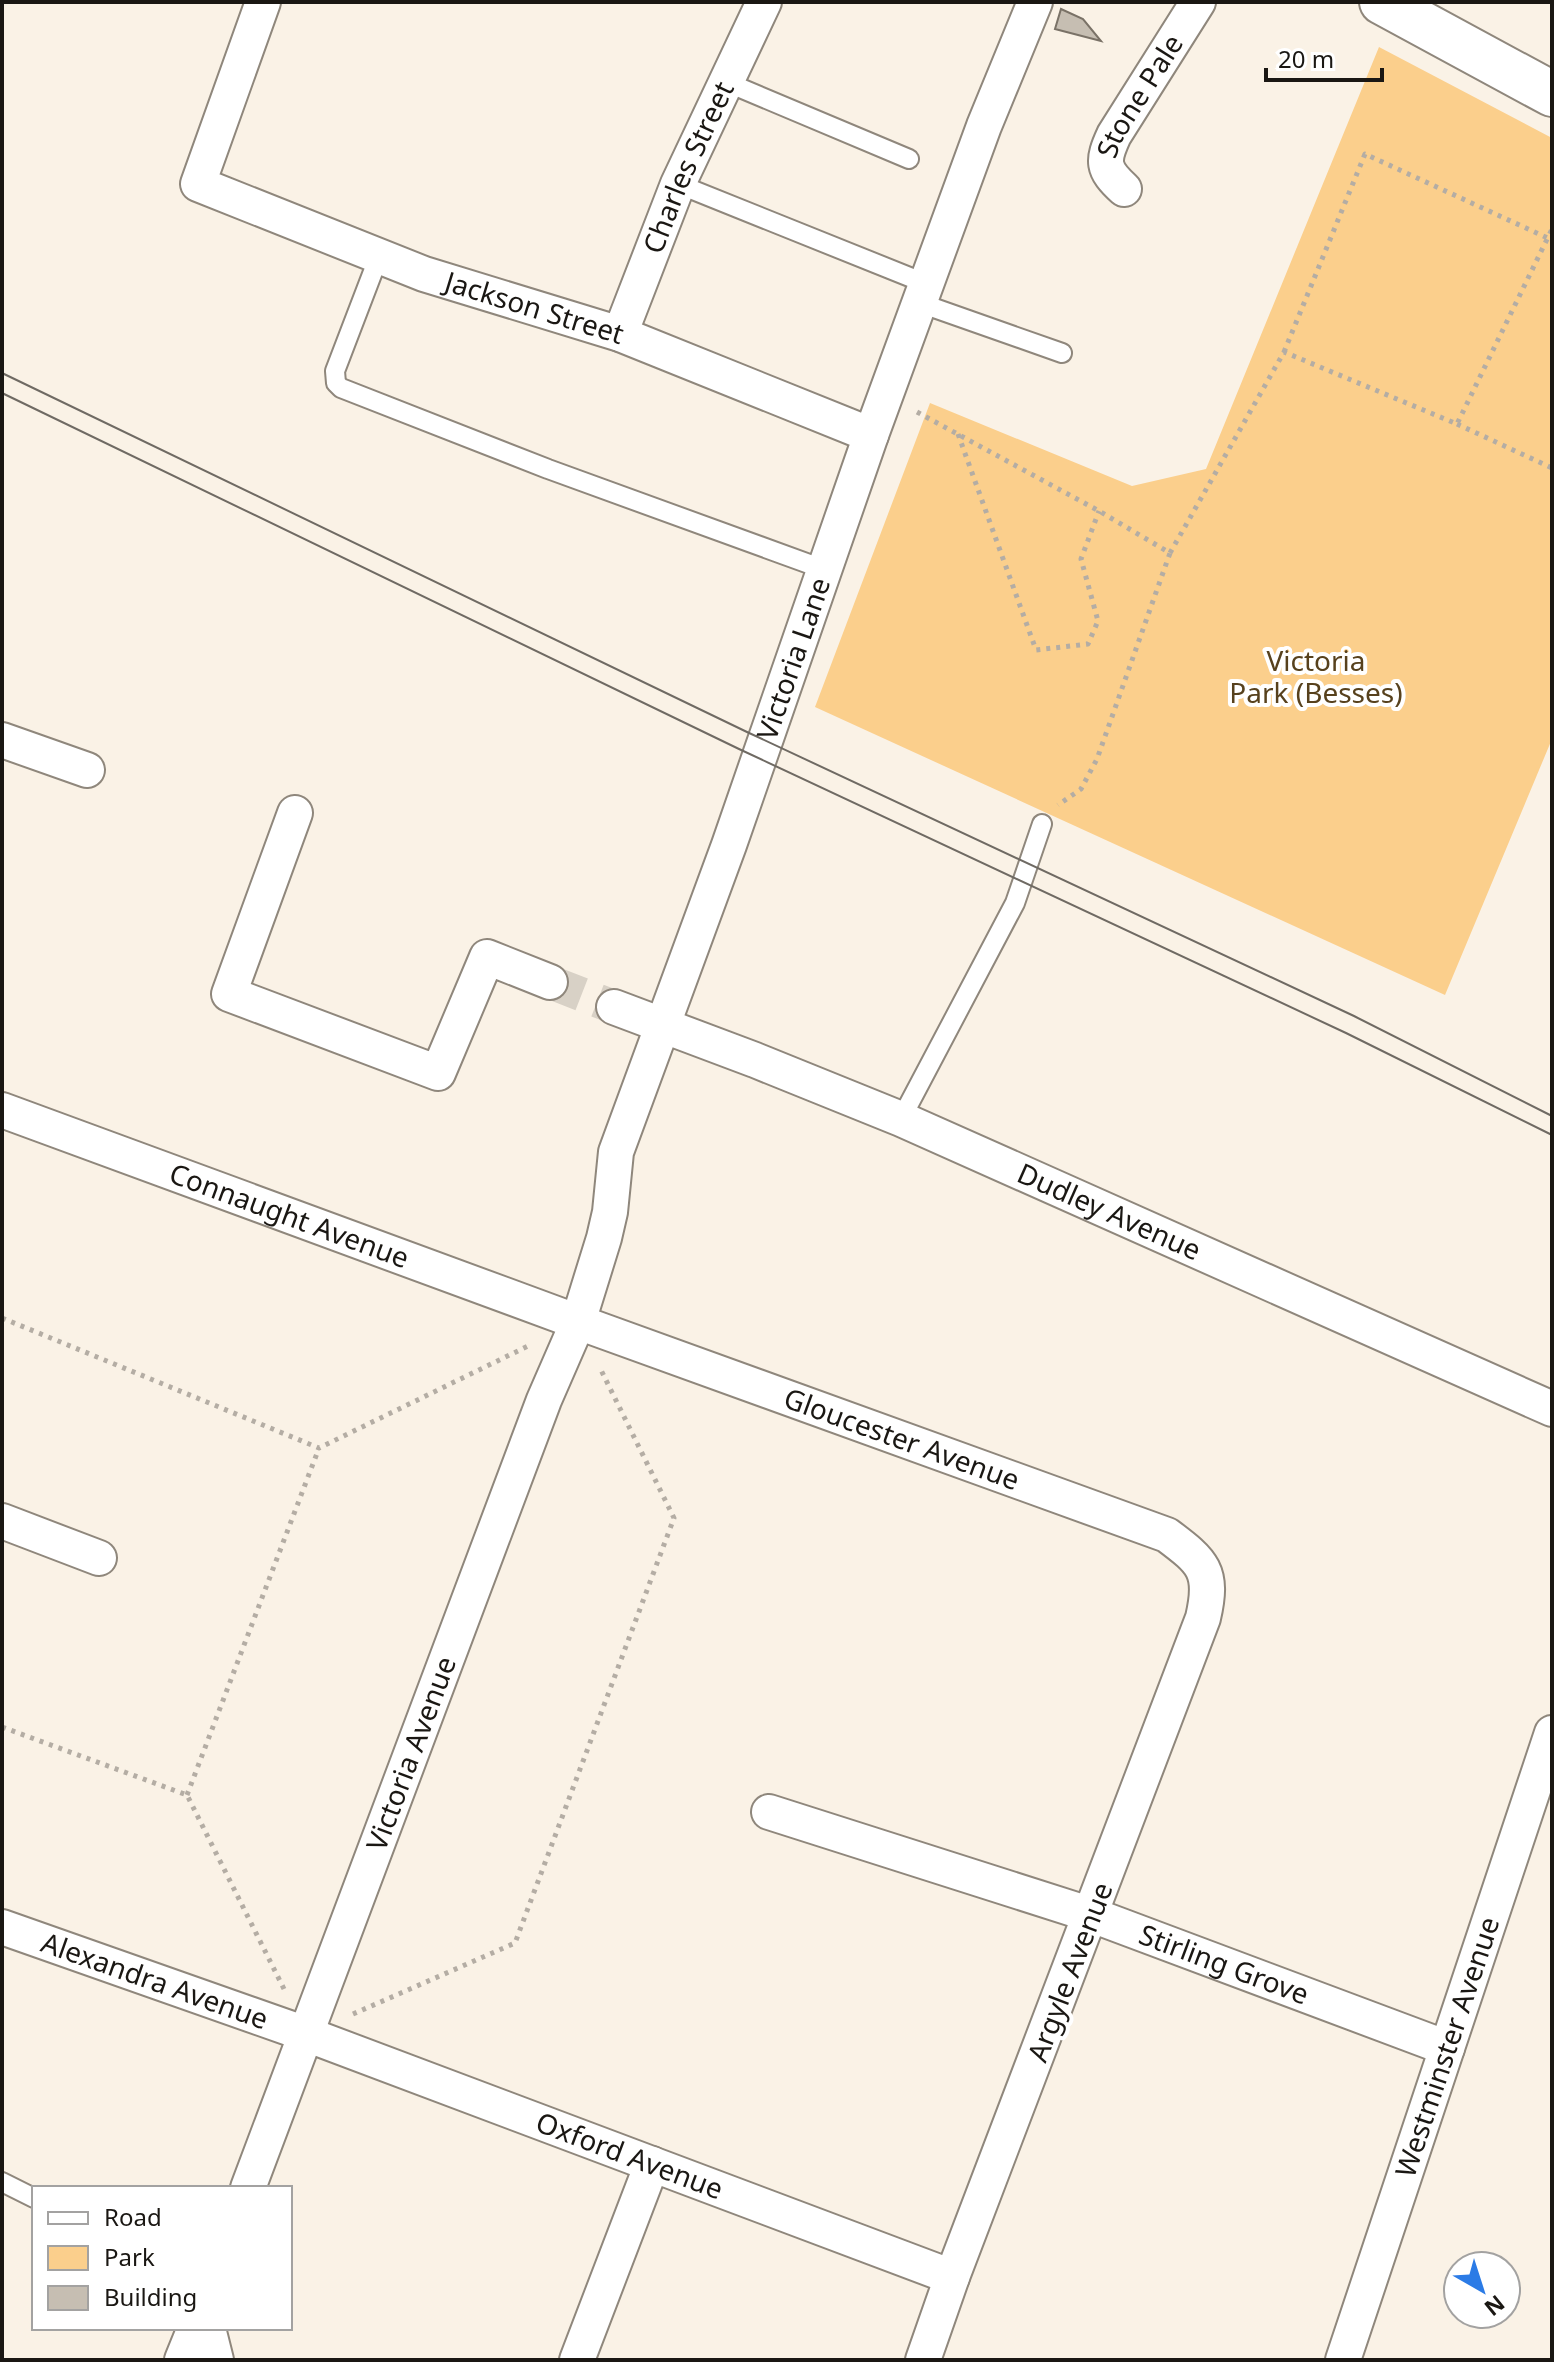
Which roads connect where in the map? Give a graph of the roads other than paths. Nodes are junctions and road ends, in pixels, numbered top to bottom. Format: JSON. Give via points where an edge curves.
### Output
{"nodes":[{"id":1,"x":263,"y":2,"type":"edge"},
{"id":2,"x":764,"y":2,"type":"edge"},
{"id":3,"x":1035,"y":2,"type":"edge"},
{"id":4,"x":1198,"y":2,"type":"edge"},
{"id":5,"x":1382,"y":2,"type":"edge"},
{"id":6,"x":726,"y":82,"type":"junction"},
{"id":7,"x":1552,"y":94,"type":"edge"},
{"id":8,"x":909,"y":159,"type":"dead end"},
{"id":9,"x":678,"y":184,"type":"junction"},
{"id":10,"x":1124,"y":189,"type":"dead end"},
{"id":11,"x":379,"y":256,"type":"junction"},
{"id":12,"x":924,"y":293,"type":"junction"},
{"id":13,"x":620,"y":334,"type":"junction"},
{"id":14,"x":1062,"y":353,"type":"dead end"},
{"id":15,"x":871,"y":435,"type":"junction"},
{"id":16,"x":823,"y":569,"type":"junction"},
{"id":17,"x":2,"y":740,"type":"edge"},
{"id":18,"x":87,"y":770,"type":"dead end"},
{"id":19,"x":295,"y":813,"type":"dead end"},
{"id":20,"x":1042,"y":824,"type":"road end"},
{"id":21,"x":550,"y":982,"type":"tunnel mouth"},
{"id":22,"x":614,"y":1007,"type":"tunnel mouth"},
{"id":23,"x":662,"y":1025,"type":"junction"},
{"id":24,"x":2,"y":1110,"type":"edge"},
{"id":25,"x":901,"y":1119,"type":"junction"},
{"id":26,"x":578,"y":1322,"type":"junction"},
{"id":27,"x":1552,"y":1409,"type":"edge"},
{"id":28,"x":2,"y":1521,"type":"edge"},
{"id":29,"x":99,"y":1558,"type":"dead end"},
{"id":30,"x":1208,"y":1581,"type":"joint"},
{"id":31,"x":1552,"y":1733,"type":"edge"},
{"id":32,"x":769,"y":1812,"type":"dead end"},
{"id":33,"x":1092,"y":1915,"type":"junction"},
{"id":34,"x":2,"y":1927,"type":"edge"},
{"id":35,"x":306,"y":2034,"type":"junction"},
{"id":36,"x":1447,"y":2048,"type":"junction"},
{"id":37,"x":652,"y":2164,"type":"junction"},
{"id":38,"x":2,"y":2182,"type":"edge"},
{"id":39,"x":249,"y":2186,"type":"edge"},
{"id":40,"x":32,"y":2197,"type":"edge"},
{"id":41,"x":952,"y":2277,"type":"junction"},
{"id":42,"x":194,"y":2330,"type":"edge"},
{"id":43,"x":208,"y":2330,"type":"edge"},
{"id":44,"x":182,"y":2360,"type":"edge"},
{"id":45,"x":216,"y":2360,"type":"edge"},
{"id":46,"x":577,"y":2360,"type":"edge"},
{"id":47,"x":923,"y":2360,"type":"edge"},
{"id":48,"x":1343,"y":2360,"type":"edge"}],
"edges":[{"from":1,"to":11,"type":"street","name":"Jackson Street","via":[[198,184]]},
{"from":2,"to":6,"type":"street","name":"Charles Street"},
{"from":3,"to":12,"type":"street","name":"Victoria Lane"},
{"from":4,"to":10,"type":"street","name":"Stone Pale","via":[[1104,156],[1107,171]]},
{"from":5,"to":7,"type":"highway"},
{"from":6,"to":8,"type":"lane"},
{"from":6,"to":9,"type":"street","name":"Charles Street"},
{"from":9,"to":12,"type":"lane"},
{"from":9,"to":13,"type":"street","name":"Charles Street"},
{"from":11,"to":13,"type":"street","name":"Jackson Street"},
{"from":11,"to":16,"type":"lane","via":[[335,371],[341,388]]},
{"from":12,"to":14,"type":"lane"},
{"from":12,"to":15,"type":"street","name":"Victoria Lane"},
{"from":13,"to":15,"type":"street","name":"Jackson Street"},
{"from":15,"to":16,"type":"street","name":"Victoria Lane"},
{"from":16,"to":23,"type":"street","name":"Victoria Lane"},
{"from":17,"to":18,"type":"street"},
{"from":19,"to":21,"type":"street","via":[[229,994],[438,1073],[487,957]]},
{"from":20,"to":25,"type":"lane","via":[[1015,903]]},
{"from":22,"to":23,"type":"street","name":"Dudley Avenue"},
{"from":23,"to":25,"type":"street","name":"Dudley Avenue"},
{"from":23,"to":26,"type":"street","name":"Victoria Lane","via":[[616,1152],[610,1212]]},
{"from":24,"to":26,"type":"street","name":"Connaught Avenue"},
{"from":25,"to":27,"type":"street","name":"Dudley Avenue"},
{"from":26,"to":30,"type":"street","name":"Gloucester Avenue","via":[[1167,1535],[1195,1556]]},
{"from":26,"to":35,"type":"street","name":"Victoria Avenue"},
{"from":28,"to":29,"type":"street"},
{"from":30,"to":33,"type":"street","name":"Argyle Avenue","via":[[1203,1618]]},
{"from":31,"to":36,"type":"street","name":"Westminster Avenue"},
{"from":32,"to":33,"type":"street","name":"Stirling Grove"},
{"from":33,"to":36,"type":"street","name":"Stirling Grove"},
{"from":33,"to":41,"type":"street","name":"Argyle Avenue"},
{"from":34,"to":35,"type":"street","name":"Alexandra Avenue"},
{"from":35,"to":37,"type":"street","name":"Oxford Avenue"},
{"from":35,"to":39,"type":"street","name":"Victoria Avenue"},
{"from":36,"to":48,"type":"street","name":"Westminster Avenue"},
{"from":37,"to":41,"type":"street","name":"Oxford Avenue"},
{"from":37,"to":46,"type":"street"},
{"from":38,"to":40,"type":"lane"},
{"from":41,"to":47,"type":"street","name":"Argyle Avenue"},
{"from":42,"to":44,"type":"street"},
{"from":43,"to":45,"type":"street"}]}
